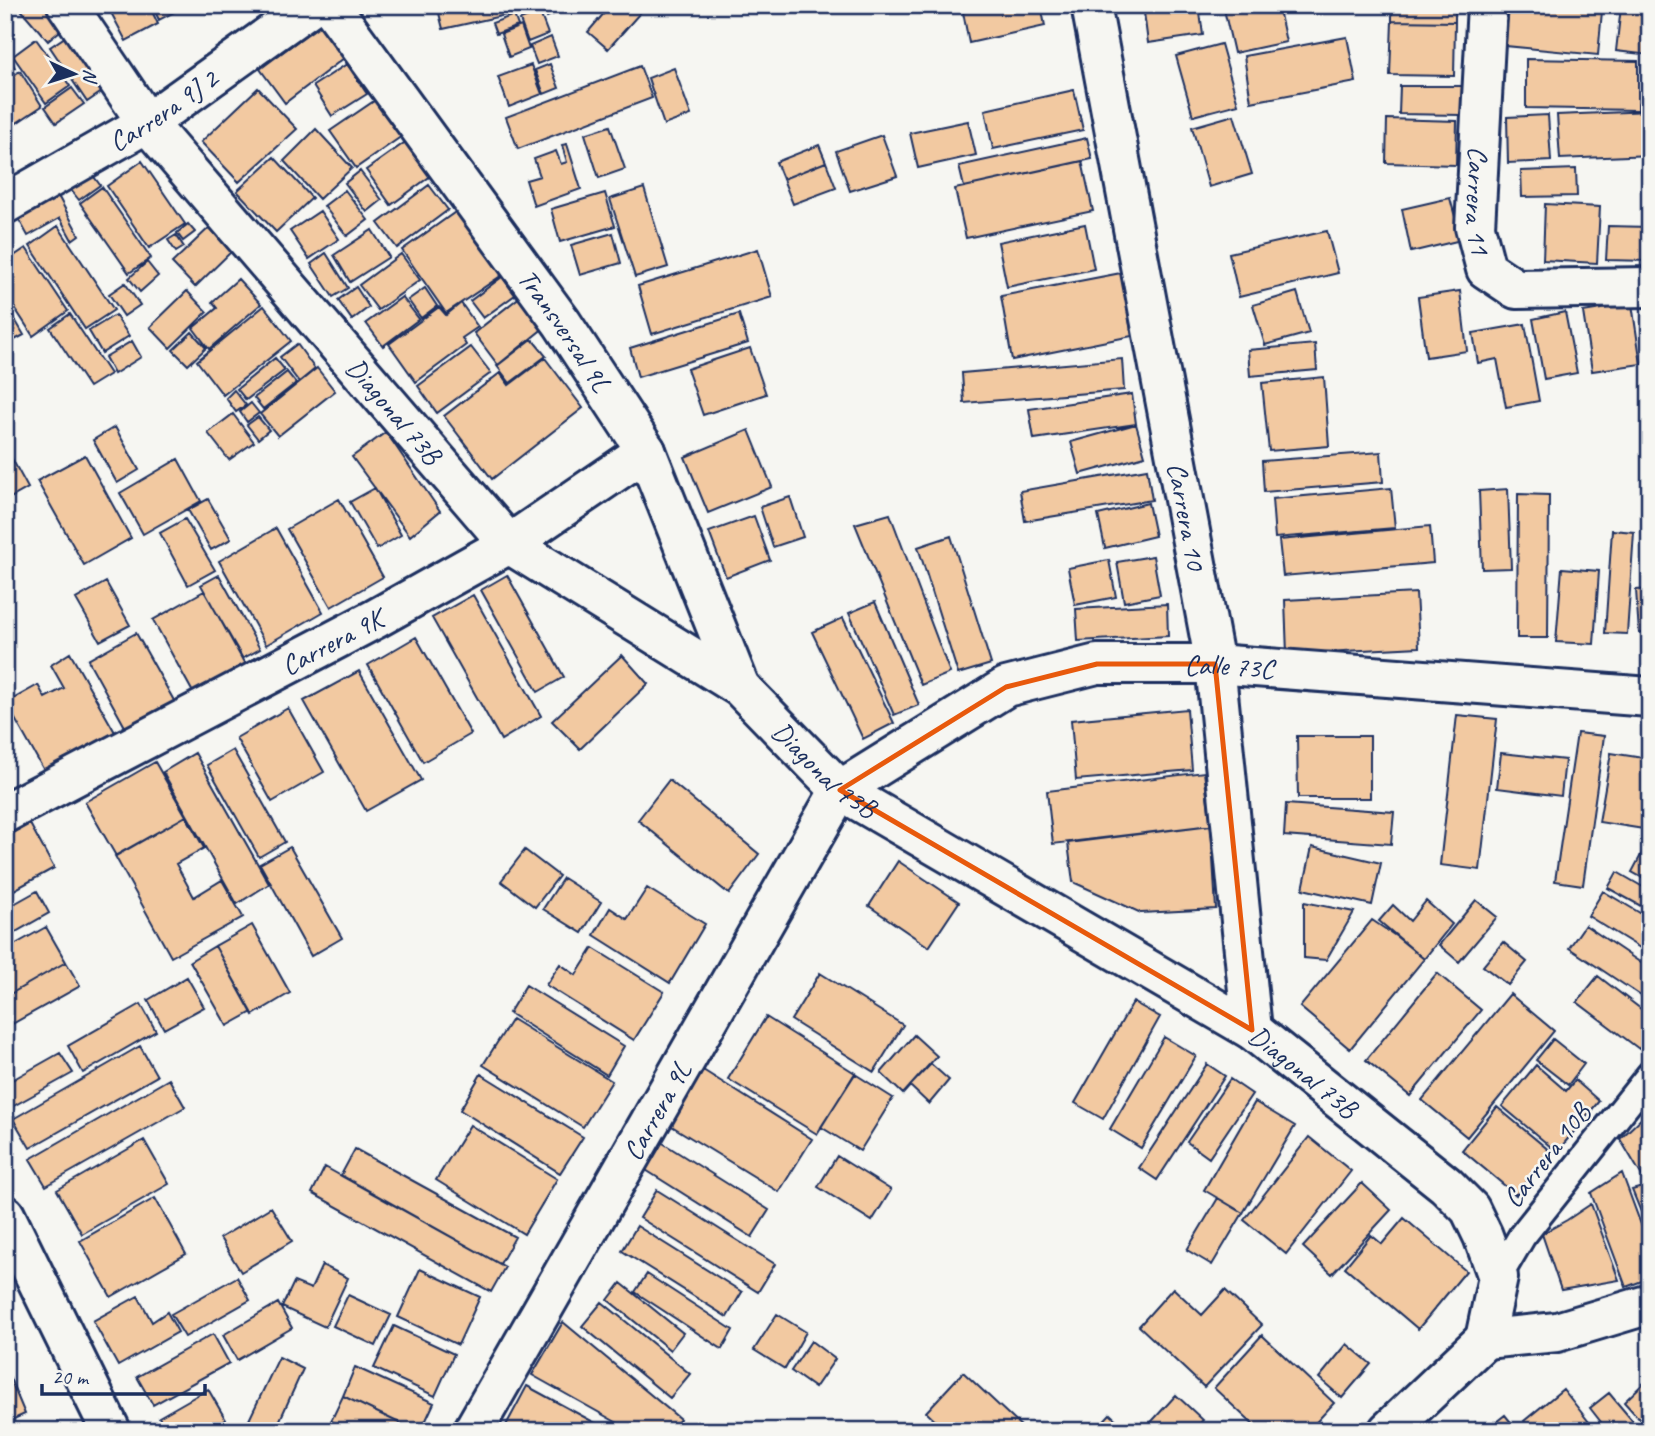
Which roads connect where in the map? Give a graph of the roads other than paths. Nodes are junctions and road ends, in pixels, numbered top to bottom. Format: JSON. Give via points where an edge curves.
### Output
{"nodes":[{"id":1,"x":67,"y":5,"type":"edge"},
{"id":2,"x":312,"y":5,"type":"edge"},
{"id":3,"x":330,"y":5,"type":"edge"},
{"id":4,"x":1091,"y":5,"type":"edge"},
{"id":5,"x":1487,"y":5,"type":"edge"},
{"id":6,"x":147,"y":123,"type":"junction"},
{"id":7,"x":5,"y":204,"type":"edge"},
{"id":8,"x":1650,"y":287,"type":"edge"},
{"id":9,"x":646,"y":451,"type":"junction"},
{"id":10,"x":509,"y":544,"type":"junction"},
{"id":11,"x":1215,"y":664,"type":"junction"},
{"id":12,"x":740,"y":687,"type":"junction"},
{"id":13,"x":1650,"y":697,"type":"edge"},
{"id":14,"x":840,"y":790,"type":"junction"},
{"id":15,"x":5,"y":813,"type":"edge"},
{"id":16,"x":1252,"y":1030,"type":"junction"},
{"id":17,"x":1650,"y":1075,"type":"edge"},
{"id":18,"x":5,"y":1215,"type":"edge"},
{"id":19,"x":1498,"y":1277,"type":"junction"},
{"id":20,"x":1650,"y":1304,"type":"edge"},
{"id":21,"x":1485,"y":1339,"type":"junction"},
{"id":22,"x":111,"y":1431,"type":"edge"},
{"id":23,"x":473,"y":1431,"type":"edge"},
{"id":24,"x":1388,"y":1431,"type":"edge"}],
"edges":[{"from":1,"to":6,"type":"street","name":"Diagonal 73B"},
{"from":2,"to":6,"type":"street","name":"Carrera 9J 2"},
{"from":3,"to":9,"type":"street","name":"Transversal 9L","via":[[562,323]]},
{"from":4,"to":11,"type":"street","name":"Carrera 10"},
{"from":5,"to":8,"type":"street","name":"Carrera 11","via":[[1475,227],[1486,269],[1516,289]]},
{"from":6,"to":7,"type":"street","name":"Carrera 9J 2"},
{"from":6,"to":10,"type":"street","name":"Diagonal 73B"},
{"from":9,"to":10,"type":"street","name":"Carrera 9K"},
{"from":9,"to":12,"type":"street","name":"Transversal 9L"},
{"from":10,"to":12,"type":"street","name":"Diagonal 73B"},
{"from":10,"to":15,"type":"street","name":"Carrera 9K"},
{"from":11,"to":13,"type":"street","name":"Calle 73C"},
{"from":11,"to":14,"type":"street","name":"Calle 73C","via":[[1097,664],[1006,687]]},
{"from":11,"to":16,"type":"street","name":"Carrera 10"},
{"from":12,"to":14,"type":"street","name":"Diagonal 73B"},
{"from":14,"to":16,"type":"street","name":"Diagonal 73B"},
{"from":14,"to":23,"type":"street","name":"Carrera 9L"},
{"from":16,"to":19,"type":"street","name":"Diagonal 73B","via":[[1470,1209]]},
{"from":17,"to":19,"type":"lane","name":"Carrera 10B","via":[[1522,1237]]},
{"from":18,"to":22,"type":"street"},
{"from":19,"to":21,"type":"street"},
{"from":20,"to":21,"type":"street","via":[[1557,1332]]},
{"from":21,"to":24,"type":"street"}]}
